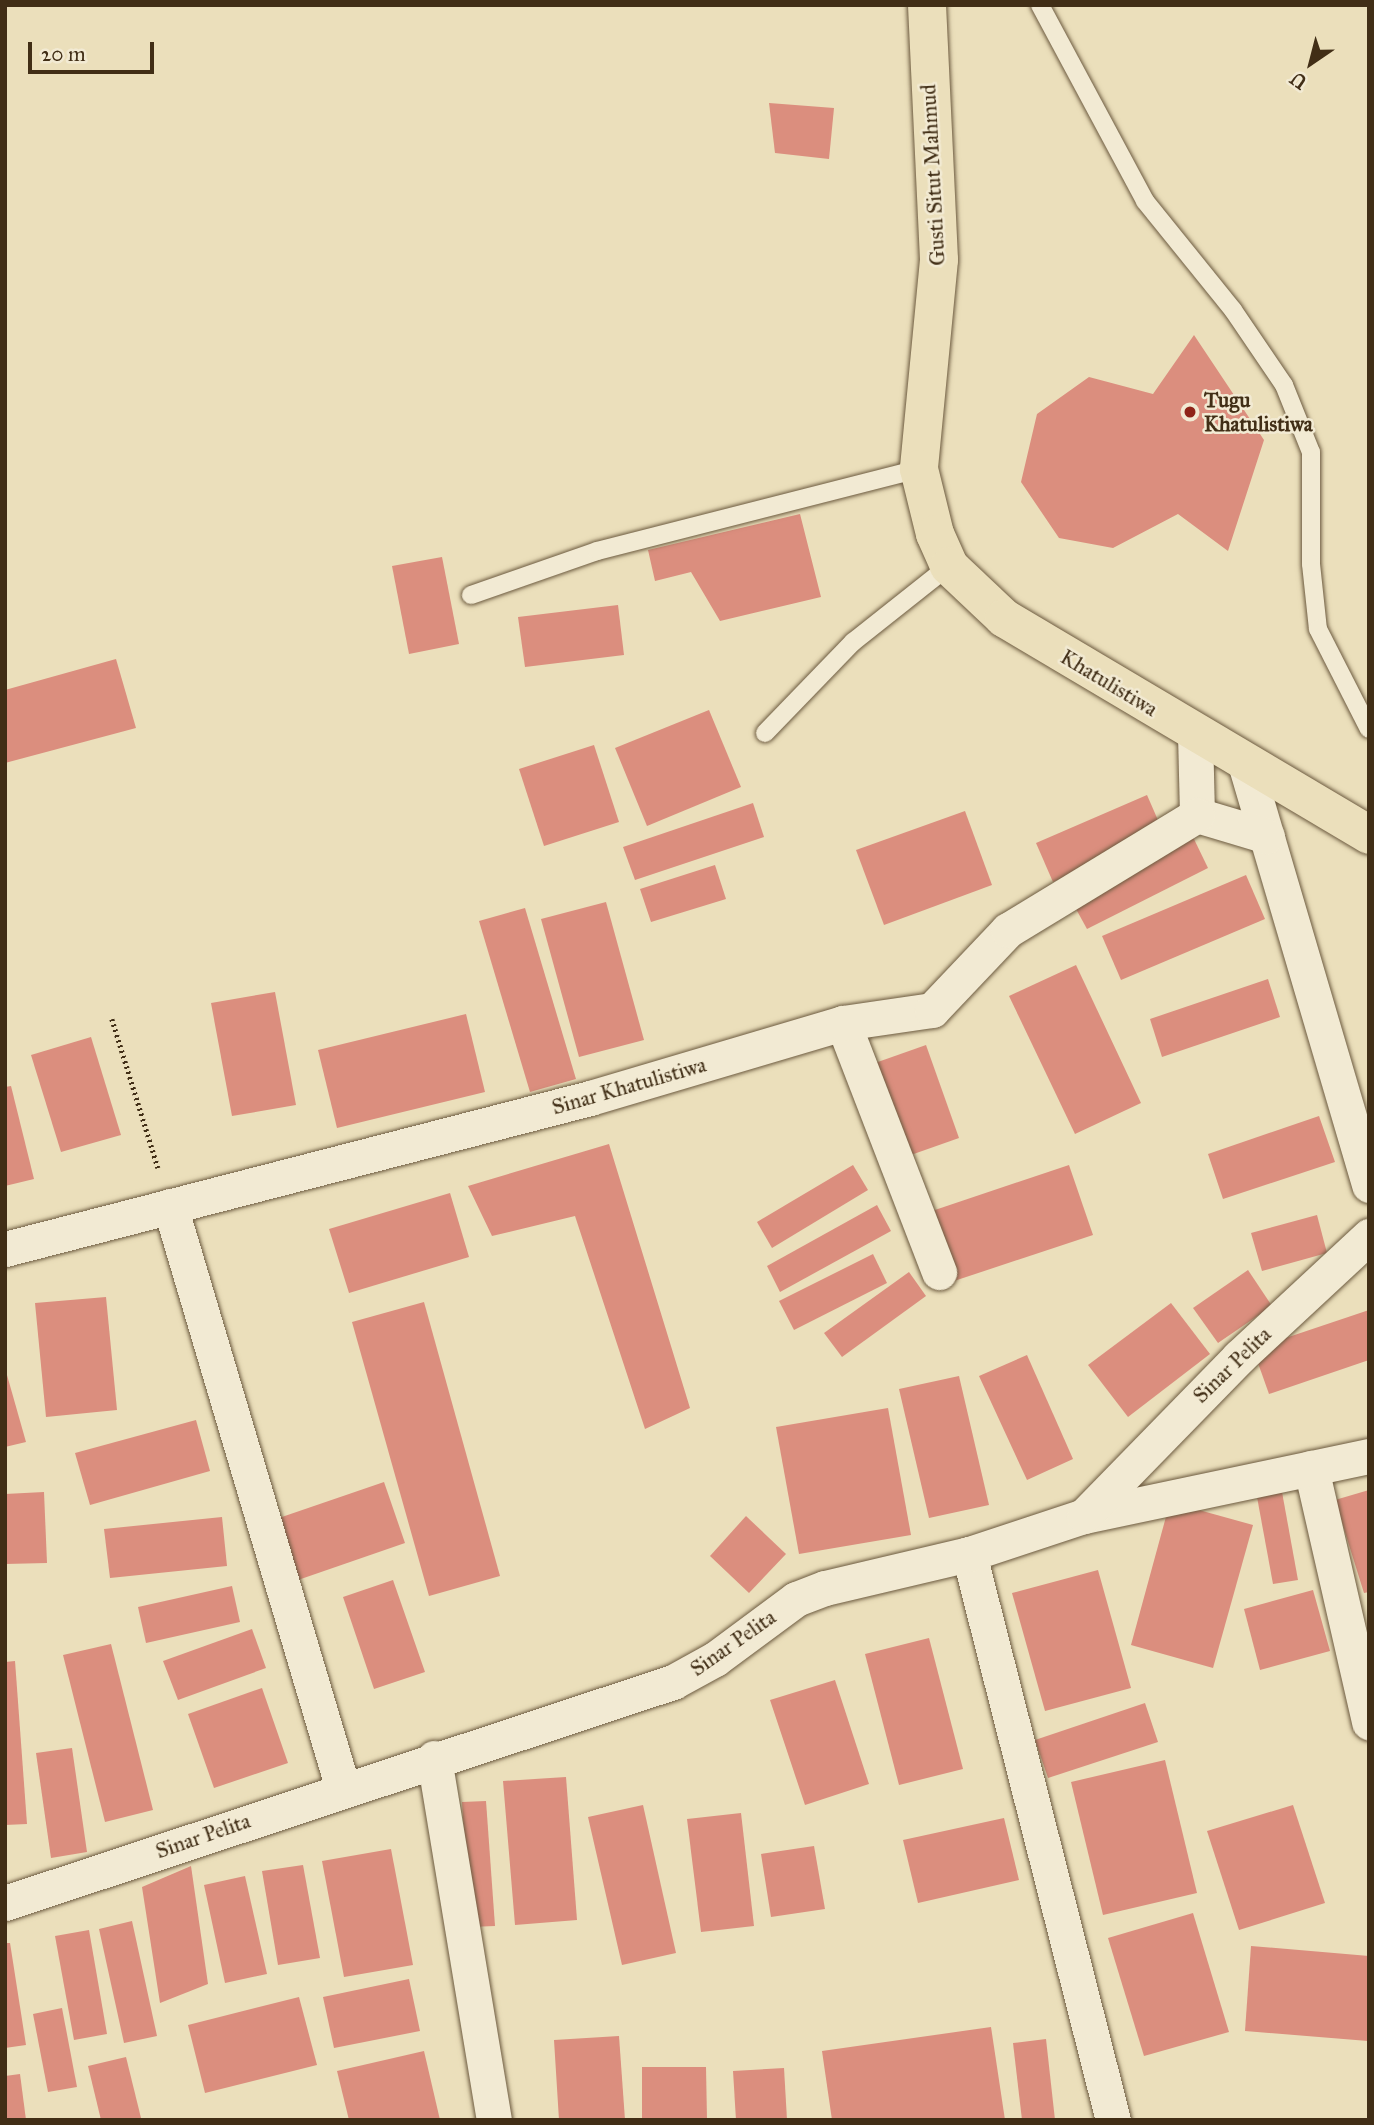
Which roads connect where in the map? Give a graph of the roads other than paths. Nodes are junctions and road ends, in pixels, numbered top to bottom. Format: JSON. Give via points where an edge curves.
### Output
{"nodes":[{"id":1,"x":927,"y":5,"type":"edge"},
{"id":2,"x":1041,"y":5,"type":"edge"},
{"id":3,"x":919,"y":469,"type":"junction"},
{"id":4,"x":948,"y":566,"type":"junction"},
{"id":5,"x":471,"y":595,"type":"dead end"},
{"id":6,"x":1369,"y":729,"type":"edge"},
{"id":7,"x":765,"y":733,"type":"dead end"},
{"id":8,"x":1195,"y":733,"type":"junction"},
{"id":9,"x":1245,"y":763,"type":"junction"},
{"id":10,"x":1197,"y":815,"type":"junction"},
{"id":11,"x":1369,"y":835,"type":"edge"},
{"id":12,"x":1266,"y":836,"type":"junction"},
{"id":13,"x":842,"y":1023,"type":"junction"},
{"id":14,"x":1369,"y":1185,"type":"edge"},
{"id":15,"x":170,"y":1206,"type":"junction"},
{"id":16,"x":1369,"y":1236,"type":"edge"},
{"id":17,"x":5,"y":1249,"type":"edge"},
{"id":18,"x":939,"y":1272,"type":"dead end"},
{"id":19,"x":1369,"y":1456,"type":"edge"},
{"id":20,"x":1311,"y":1468,"type":"junction"},
{"id":21,"x":1083,"y":1516,"type":"junction"},
{"id":22,"x":969,"y":1554,"type":"junction"},
{"id":23,"x":1369,"y":1722,"type":"edge"},
{"id":24,"x":434,"y":1758,"type":"junction"},
{"id":25,"x":343,"y":1789,"type":"junction"},
{"id":26,"x":5,"y":1903,"type":"edge"},
{"id":27,"x":494,"y":2120,"type":"edge"},
{"id":28,"x":1113,"y":2120,"type":"edge"}],
"edges":[{"from":1,"to":3,"type":"highway","name":"Gusti Situt Mahmud","via":[[939,260]]},
{"from":2,"to":6,"type":"lane","via":[[1145,201],[1233,310],[1284,385],[1311,452],[1311,564],[1318,629]]},
{"from":3,"to":4,"type":"highway","name":"Khatulistiwa"},
{"from":3,"to":5,"type":"lane","via":[[597,551]]},
{"from":4,"to":7,"type":"lane","via":[[853,642]]},
{"from":4,"to":8,"type":"highway","name":"Khatulistiwa","via":[[1004,618]]},
{"from":8,"to":9,"type":"highway","name":"Khatulistiwa"},
{"from":8,"to":10,"type":"street"},
{"from":9,"to":11,"type":"highway","name":"Khatulistiwa"},
{"from":9,"to":12,"type":"street"},
{"from":10,"to":12,"type":"street"},
{"from":10,"to":13,"type":"street","name":"Sinar Khatulistiwa","via":[[1009,930],[932,1010]]},
{"from":12,"to":14,"type":"street"},
{"from":13,"to":15,"type":"street","name":"Sinar Khatulistiwa","via":[[590,1098]]},
{"from":13,"to":18,"type":"street"},
{"from":15,"to":17,"type":"street","name":"Sinar Khatulistiwa"},
{"from":15,"to":25,"type":"street"},
{"from":16,"to":21,"type":"street","name":"Sinar Pelita","via":[[1239,1357]]},
{"from":19,"to":20,"type":"street"},
{"from":20,"to":21,"type":"street"},
{"from":20,"to":23,"type":"street"},
{"from":21,"to":22,"type":"street","name":"Sinar Pelita"},
{"from":22,"to":24,"type":"street","name":"Sinar Pelita","via":[[806,1596],[673,1682]]},
{"from":22,"to":28,"type":"street"},
{"from":24,"to":25,"type":"street","name":"Sinar Pelita"},
{"from":24,"to":27,"type":"street"},
{"from":25,"to":26,"type":"street","name":"Sinar Pelita"}]}
